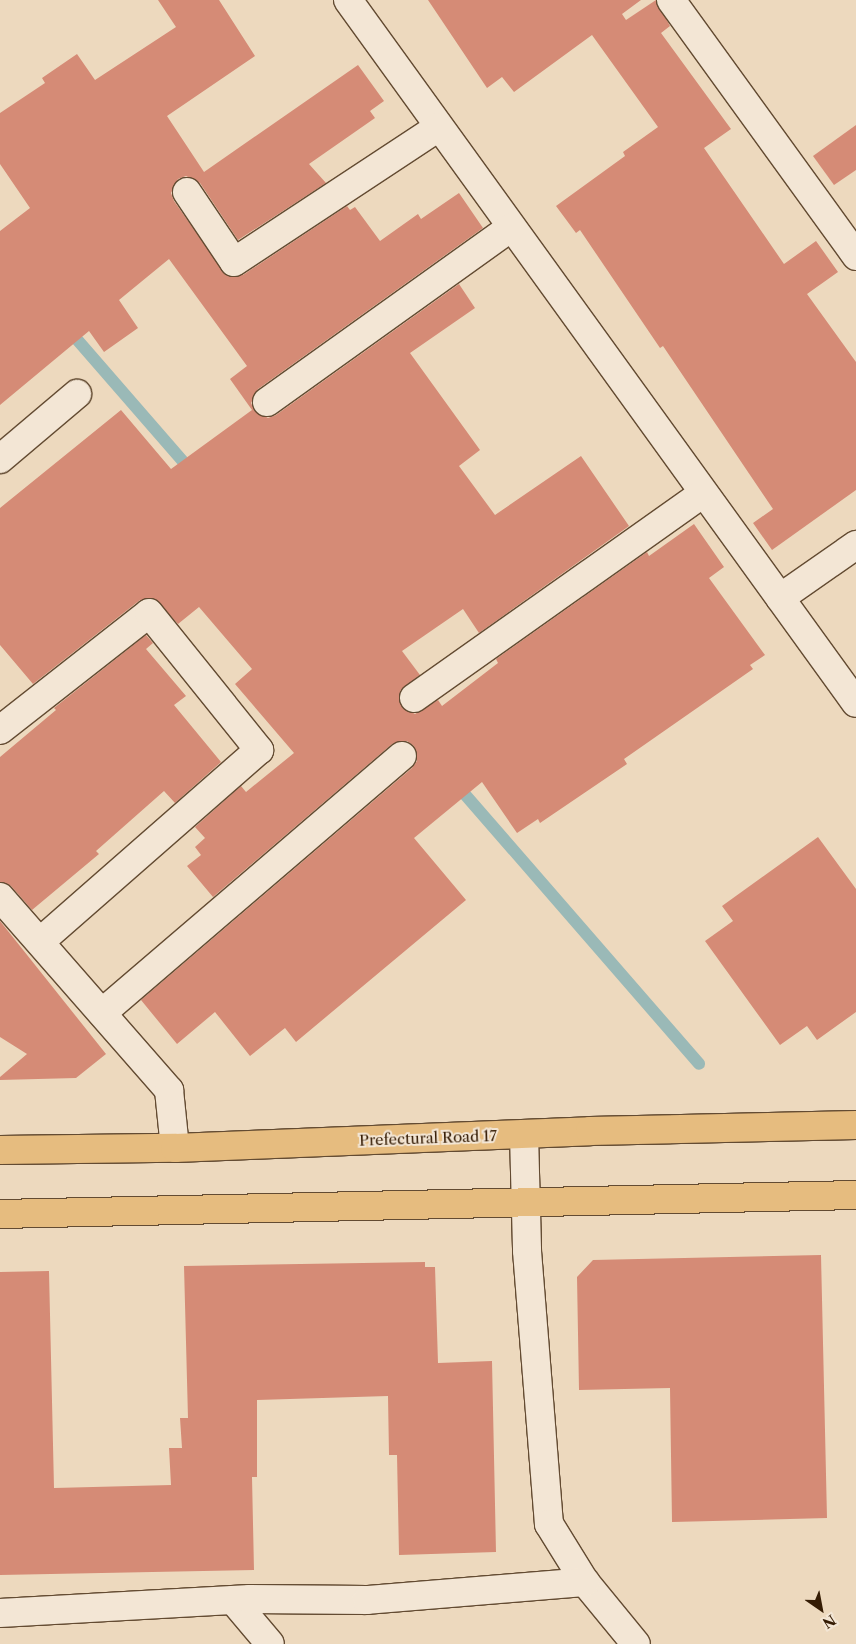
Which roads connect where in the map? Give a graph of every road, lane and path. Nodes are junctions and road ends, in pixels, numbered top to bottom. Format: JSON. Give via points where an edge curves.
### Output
{"nodes":[{"id":1,"x":348,"y":0,"type":"edge"},
{"id":2,"x":671,"y":0,"type":"edge"},
{"id":3,"x":439,"y":127,"type":"junction"},
{"id":4,"x":187,"y":192,"type":"dead end"},
{"id":5,"x":510,"y":227,"type":"junction"},
{"id":6,"x":856,"y":256,"type":"edge"},
{"id":7,"x":77,"y":394,"type":"dead end"},
{"id":8,"x":267,"y":402,"type":"dead end"},
{"id":9,"x":0,"y":459,"type":"edge"},
{"id":10,"x":703,"y":493,"type":"junction"},
{"id":11,"x":856,"y":545,"type":"edge"},
{"id":12,"x":780,"y":598,"type":"junction"},
{"id":13,"x":414,"y":698,"type":"dead end"},
{"id":14,"x":856,"y":703,"type":"edge"},
{"id":15,"x":0,"y":730,"type":"edge"},
{"id":16,"x":402,"y":756,"type":"dead end"},
{"id":17,"x":0,"y":897,"type":"edge"},
{"id":18,"x":40,"y":942,"type":"junction"},
{"id":19,"x":102,"y":1013,"type":"junction"},
{"id":20,"x":856,"y":1125,"type":"edge"},
{"id":21,"x":524,"y":1134,"type":"junction"},
{"id":22,"x":175,"y":1148,"type":"junction"},
{"id":23,"x":0,"y":1150,"type":"edge"},
{"id":24,"x":856,"y":1194,"type":"edge"},
{"id":25,"x":527,"y":1202,"type":"junction"},
{"id":26,"x":0,"y":1214,"type":"edge"},
{"id":27,"x":585,"y":1582,"type":"junction"},
{"id":28,"x":233,"y":1600,"type":"junction"},
{"id":29,"x":0,"y":1613,"type":"edge"},
{"id":30,"x":270,"y":1644,"type":"edge"},
{"id":31,"x":636,"y":1644,"type":"edge"}],
"edges":[{"from":1,"to":3,"type":"street"},
{"from":2,"to":6,"type":"street"},
{"from":3,"to":4,"type":"street","via":[[234,262]]},
{"from":3,"to":5,"type":"street"},
{"from":5,"to":8,"type":"street"},
{"from":5,"to":10,"type":"street"},
{"from":7,"to":9,"type":"street"},
{"from":10,"to":12,"type":"street"},
{"from":10,"to":13,"type":"street"},
{"from":11,"to":12,"type":"street"},
{"from":12,"to":14,"type":"street"},
{"from":15,"to":18,"type":"street","via":[[148,613],[259,750]]},
{"from":16,"to":19,"type":"street"},
{"from":17,"to":18,"type":"street"},
{"from":18,"to":19,"type":"street"},
{"from":19,"to":22,"type":"street","via":[[169,1090]]},
{"from":20,"to":21,"type":"main road","name":"Prefectural Road 17"},
{"from":21,"to":22,"type":"main road","name":"Prefectural Road 17"},
{"from":21,"to":25,"type":"street"},
{"from":22,"to":23,"type":"main road","name":"Prefectural Road 17"},
{"from":24,"to":25,"type":"main road"},
{"from":25,"to":26,"type":"main road"},
{"from":25,"to":27,"type":"street","via":[[527,1251],[549,1524]]},
{"from":27,"to":28,"type":"street","via":[[367,1600]]},
{"from":27,"to":31,"type":"street"},
{"from":28,"to":29,"type":"street"},
{"from":28,"to":30,"type":"street"}]}
